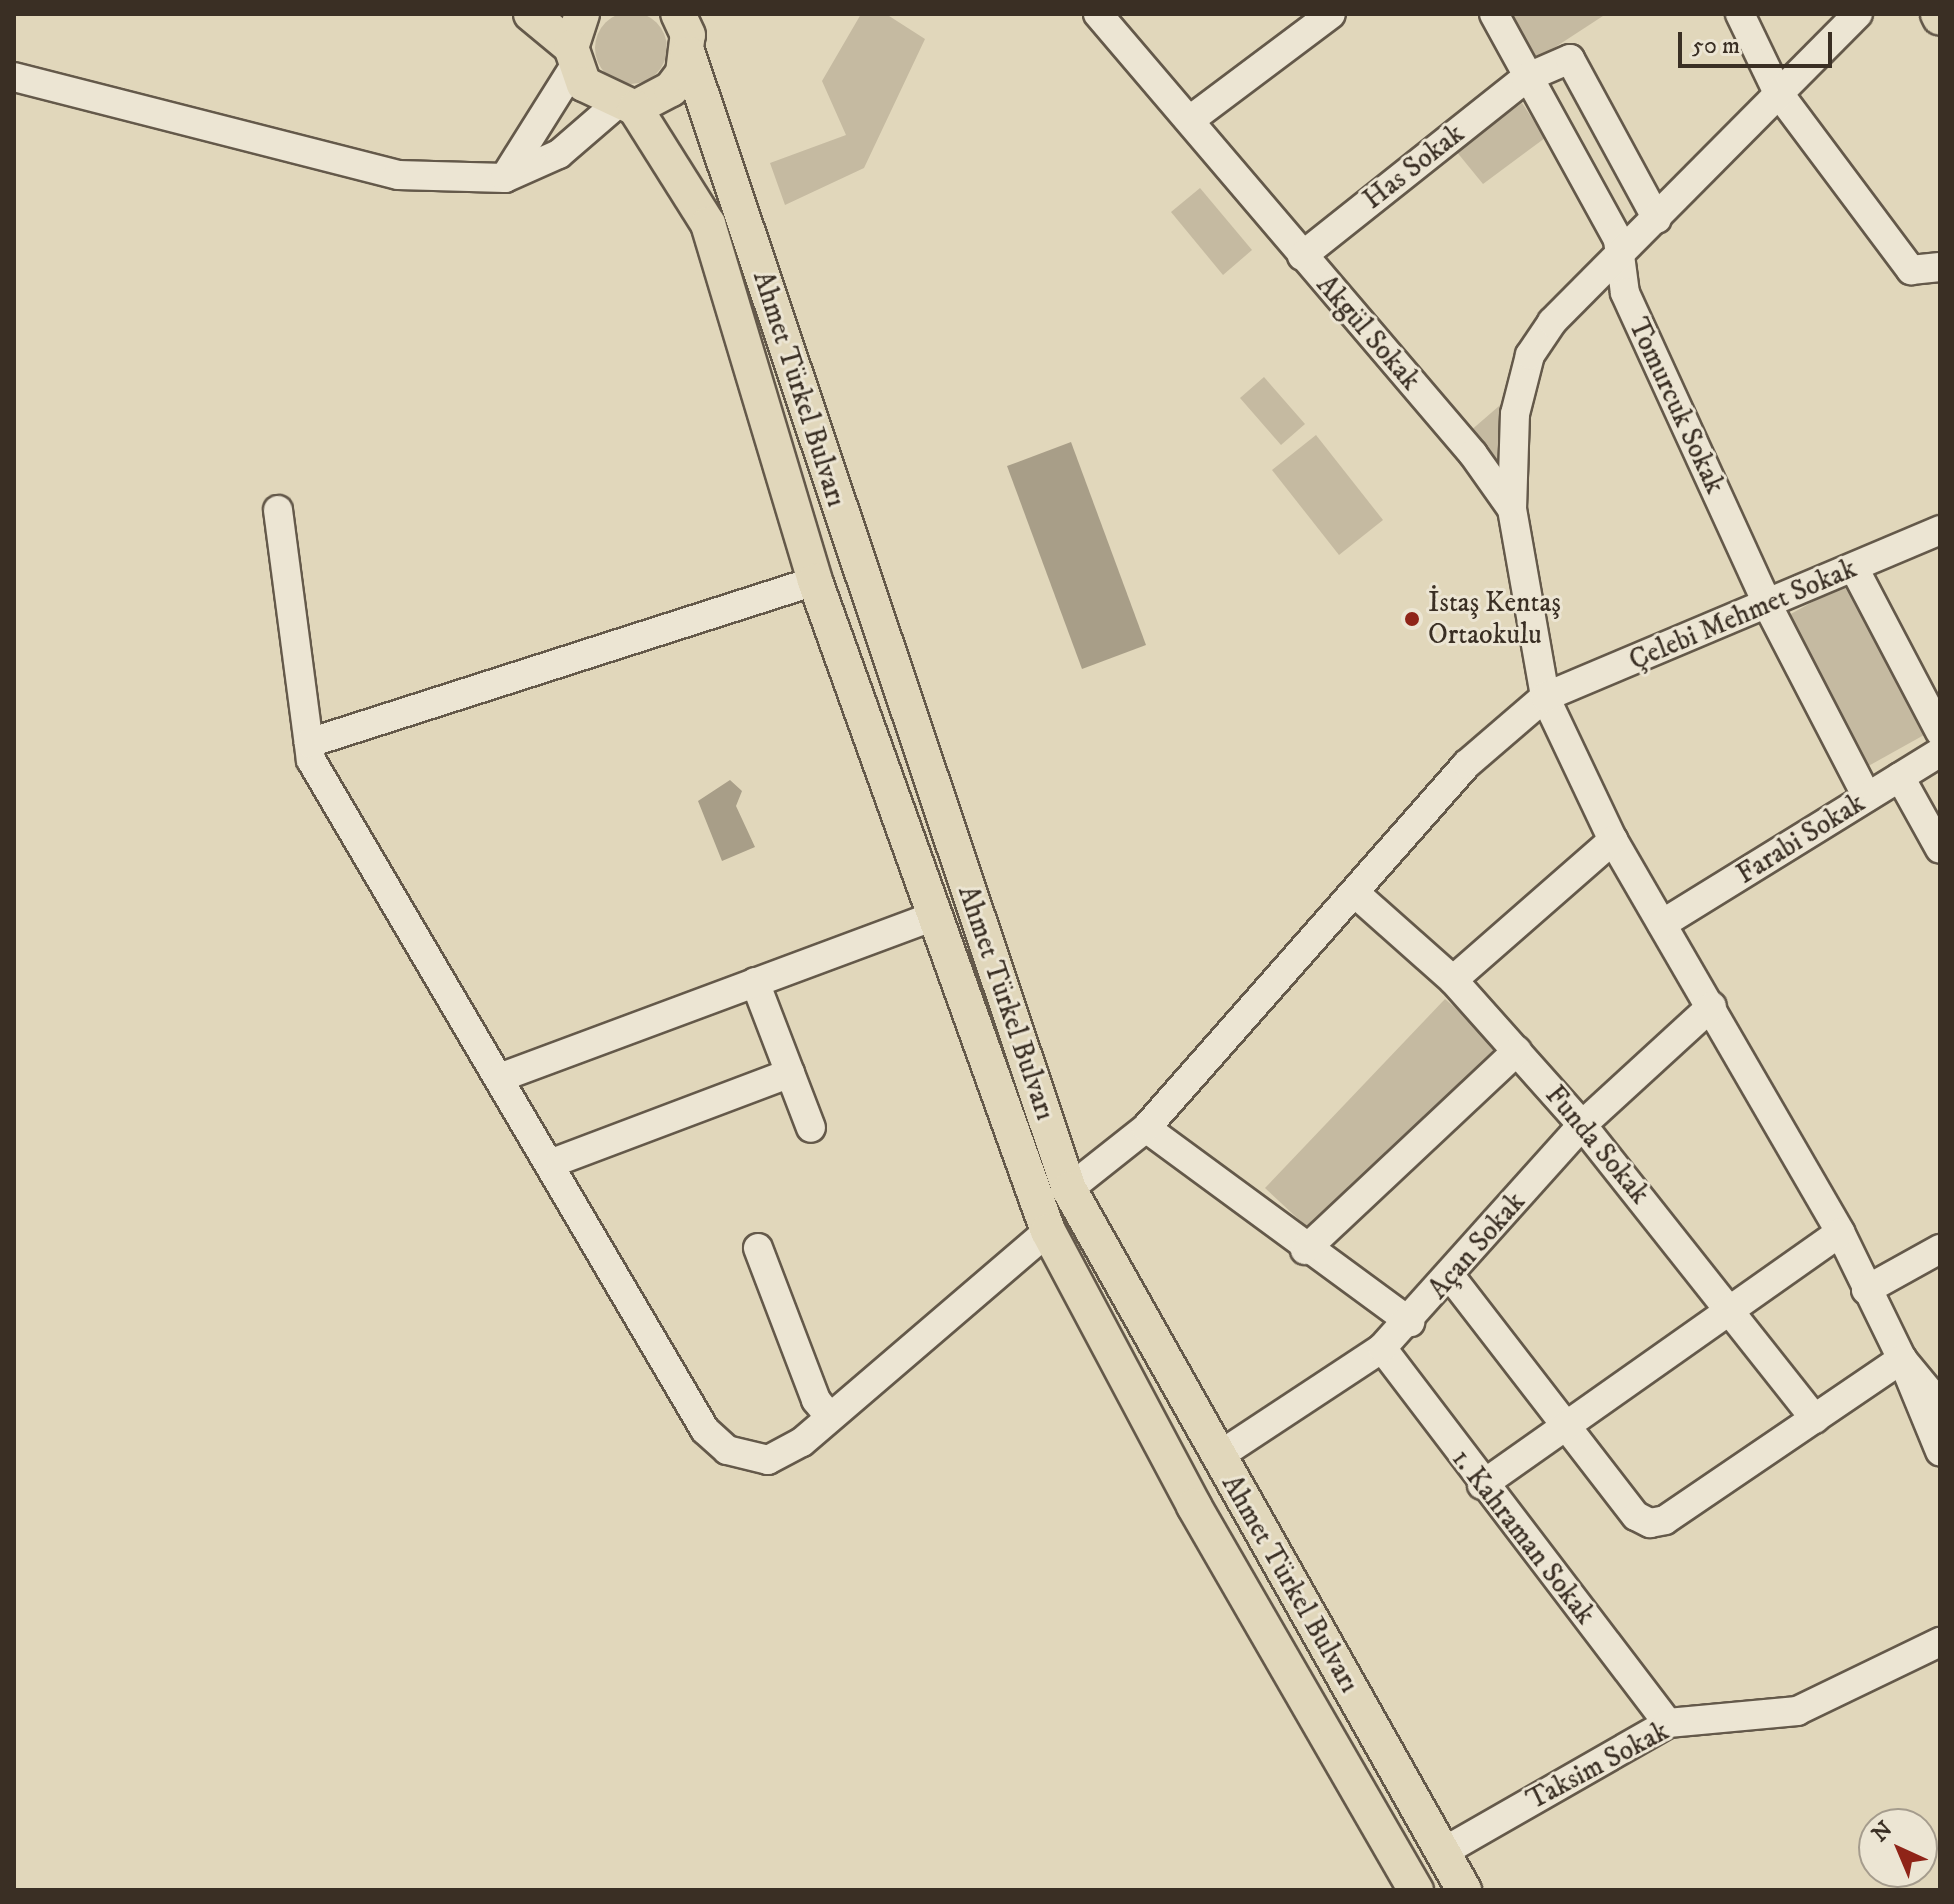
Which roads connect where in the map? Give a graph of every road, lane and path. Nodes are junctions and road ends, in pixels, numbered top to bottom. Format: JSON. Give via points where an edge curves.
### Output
{"nodes":[{"id":1,"x":531,"y":14,"type":"edge"},
{"id":2,"x":582,"y":14,"type":"edge"},
{"id":3,"x":1098,"y":14,"type":"edge"},
{"id":4,"x":1331,"y":14,"type":"edge"},
{"id":5,"x":1494,"y":14,"type":"edge"},
{"id":6,"x":1740,"y":14,"type":"edge"},
{"id":7,"x":1858,"y":14,"type":"edge"},
{"id":8,"x":689,"y":29,"type":"edge"},
{"id":9,"x":573,"y":57,"type":"junction"},
{"id":10,"x":14,"y":77,"type":"edge"},
{"id":11,"x":1526,"y":78,"type":"junction"},
{"id":12,"x":1777,"y":91,"type":"junction"},
{"id":13,"x":626,"y":106,"type":"junction"},
{"id":14,"x":1190,"y":120,"type":"junction"},
{"id":15,"x":505,"y":178,"type":"junction"},
{"id":16,"x":1657,"y":219,"type":"junction"},
{"id":17,"x":1302,"y":256,"type":"junction"},
{"id":18,"x":1621,"y":259,"type":"junction"},
{"id":19,"x":1940,"y":267,"type":"edge"},
{"id":20,"x":1512,"y":509,"type":"junction"},
{"id":21,"x":278,"y":510,"type":"dead end"},
{"id":22,"x":1940,"y":530,"type":"edge"},
{"id":23,"x":1854,"y":568,"type":"junction"},
{"id":24,"x":815,"y":581,"type":"junction"},
{"id":25,"x":1768,"y":606,"type":"junction"},
{"id":26,"x":1545,"y":697,"type":"junction"},
{"id":27,"x":1940,"y":732,"type":"edge"},
{"id":28,"x":309,"y":743,"type":"junction"},
{"id":29,"x":1940,"y":752,"type":"edge"},
{"id":30,"x":1900,"y":777,"type":"junction"},
{"id":31,"x":1867,"y":797,"type":"junction"},
{"id":32,"x":1613,"y":840,"type":"junction"},
{"id":33,"x":1940,"y":849,"type":"edge"},
{"id":34,"x":1355,"y":893,"type":"junction"},
{"id":35,"x":937,"y":915,"type":"junction"},
{"id":36,"x":1662,"y":924,"type":"junction"},
{"id":37,"x":1453,"y":980,"type":"junction"},
{"id":38,"x":755,"y":982,"type":"junction"},
{"id":39,"x":1712,"y":1006,"type":"junction"},
{"id":40,"x":1517,"y":1051,"type":"junction"},
{"id":41,"x":790,"y":1073,"type":"junction"},
{"id":42,"x":499,"y":1078,"type":"junction"},
{"id":43,"x":1582,"y":1125,"type":"junction"},
{"id":44,"x":811,"y":1128,"type":"dead end"},
{"id":45,"x":1146,"y":1128,"type":"junction"},
{"id":46,"x":560,"y":1160,"type":"dead end"},
{"id":47,"x":1069,"y":1189,"type":"junction"},
{"id":48,"x":1048,"y":1231,"type":"junction"},
{"id":49,"x":1840,"y":1232,"type":"junction"},
{"id":50,"x":758,"y":1248,"type":"dead end"},
{"id":51,"x":1940,"y":1249,"type":"edge"},
{"id":52,"x":1305,"y":1250,"type":"junction"},
{"id":53,"x":1451,"y":1277,"type":"junction"},
{"id":54,"x":1866,"y":1290,"type":"junction"},
{"id":55,"x":1729,"y":1311,"type":"junction"},
{"id":56,"x":1410,"y":1322,"type":"junction"},
{"id":57,"x":1382,"y":1348,"type":"junction"},
{"id":58,"x":1902,"y":1359,"type":"junction"},
{"id":59,"x":1940,"y":1405,"type":"edge"},
{"id":60,"x":830,"y":1417,"type":"junction"},
{"id":61,"x":1815,"y":1419,"type":"junction"},
{"id":62,"x":1563,"y":1424,"type":"junction"},
{"id":63,"x":1940,"y":1451,"type":"edge"},
{"id":64,"x":1217,"y":1457,"type":"junction"},
{"id":65,"x":1482,"y":1485,"type":"junction"},
{"id":66,"x":1940,"y":1642,"type":"edge"},
{"id":67,"x":1668,"y":1723,"type":"junction"},
{"id":68,"x":1443,"y":1852,"type":"junction"},
{"id":69,"x":1416,"y":1890,"type":"edge"},
{"id":70,"x":1464,"y":1890,"type":"edge"}],
"edges":[{"from":1,"to":9,"type":"main road"},
{"from":2,"to":9,"type":"main road"},
{"from":3,"to":14,"type":"street","name":"Akgül Sokak"},
{"from":4,"to":14,"type":"street"},
{"from":5,"to":11,"type":"street","name":"Tomurcuk Sokak"},
{"from":6,"to":12,"type":"street"},
{"from":7,"to":12,"type":"street"},
{"from":8,"to":13,"type":"main road","via":[[671,89]]},
{"from":8,"to":47,"type":"main road","name":"Ahmet Türkel Bulvarı"},
{"from":9,"to":13,"type":"main road","via":[[599,97]]},
{"from":9,"to":15,"type":"street"},
{"from":10,"to":15,"type":"street","via":[[349,168]]},
{"from":11,"to":16,"type":"street","name":"Has Sokak","via":[[1570,59]]},
{"from":11,"to":17,"type":"street","name":"Has Sokak"},
{"from":11,"to":18,"type":"street","name":"Tomurcuk Sokak","via":[[1618,240]]},
{"from":12,"to":16,"type":"street"},
{"from":12,"to":19,"type":"street","via":[[1911,270]]},
{"from":13,"to":15,"type":"street","via":[[559,154]]},
{"from":13,"to":24,"type":"main road","name":"Ahmet Türkel Bulvarı","via":[[708,224]]},
{"from":14,"to":17,"type":"street","name":"Akgül Sokak"},
{"from":16,"to":18,"type":"street"},
{"from":17,"to":20,"type":"street","name":"Akgül Sokak"},
{"from":18,"to":20,"type":"street","via":[[1552,322],[1530,355],[1515,414]]},
{"from":18,"to":25,"type":"street","name":"Tomurcuk Sokak","via":[[1625,293]]},
{"from":20,"to":26,"type":"street","name":"Akgül Sokak"},
{"from":21,"to":28,"type":"street"},
{"from":22,"to":23,"type":"street","name":"Çelebi Mehmet Sokak"},
{"from":23,"to":25,"type":"street","name":"Çelebi Mehmet Sokak"},
{"from":23,"to":27,"type":"street"},
{"from":24,"to":28,"type":"street"},
{"from":24,"to":35,"type":"main road","name":"Ahmet Türkel Bulvarı"},
{"from":25,"to":26,"type":"street","name":"Çelebi Mehmet Sokak"},
{"from":25,"to":31,"type":"street","name":"Tomurcuk Sokak"},
{"from":26,"to":32,"type":"street","name":"Akgül Sokak"},
{"from":26,"to":34,"type":"street","name":"Çelebi Mehmet Sokak","via":[[1467,764]]},
{"from":28,"to":42,"type":"street","via":[[311,760]]},
{"from":29,"to":30,"type":"street","name":"Farabi Sokak"},
{"from":30,"to":31,"type":"street","name":"Farabi Sokak"},
{"from":30,"to":33,"type":"street"},
{"from":31,"to":36,"type":"street","name":"Farabi Sokak"},
{"from":32,"to":36,"type":"street","name":"Akgül Sokak"},
{"from":32,"to":37,"type":"street"},
{"from":34,"to":37,"type":"street","name":"Funda Sokak"},
{"from":34,"to":45,"type":"street","name":"Çelebi Mehmet Sokak"},
{"from":35,"to":38,"type":"street"},
{"from":35,"to":48,"type":"main road","name":"Ahmet Türkel Bulvarı"},
{"from":36,"to":39,"type":"street","name":"Akgül Sokak"},
{"from":37,"to":40,"type":"street","name":"Funda Sokak"},
{"from":38,"to":41,"type":"street"},
{"from":38,"to":42,"type":"street"},
{"from":39,"to":43,"type":"street","name":"Açan Sokak"},
{"from":39,"to":49,"type":"street","name":"Akgül Sokak"},
{"from":40,"to":43,"type":"street","name":"Funda Sokak"},
{"from":40,"to":52,"type":"street"},
{"from":41,"to":44,"type":"street"},
{"from":41,"to":46,"type":"street"},
{"from":42,"to":60,"type":"street","via":[[705,1430],[727,1450],[768,1460]]},
{"from":43,"to":53,"type":"street","name":"Açan Sokak"},
{"from":43,"to":55,"type":"street","name":"Funda Sokak"},
{"from":45,"to":47,"type":"street","name":"Çelebi Mehmet Sokak"},
{"from":45,"to":52,"type":"street"},
{"from":47,"to":64,"type":"main road","name":"Ahmet Türkel Bulvarı"},
{"from":48,"to":60,"type":"street"},
{"from":48,"to":69,"type":"main road","name":"Ahmet Türkel Bulvarı","via":[[1194,1506]]},
{"from":49,"to":54,"type":"street","name":"Akgül Sokak"},
{"from":49,"to":55,"type":"street"},
{"from":50,"to":60,"type":"street","via":[[816,1400]]},
{"from":51,"to":54,"type":"street"},
{"from":52,"to":56,"type":"street"},
{"from":53,"to":56,"type":"street","name":"Açan Sokak"},
{"from":53,"to":62,"type":"street"},
{"from":54,"to":58,"type":"street","name":"Akgül Sokak"},
{"from":55,"to":61,"type":"street","name":"Funda Sokak"},
{"from":55,"to":62,"type":"street"},
{"from":56,"to":57,"type":"street","name":"Açan Sokak"},
{"from":57,"to":64,"type":"street","name":"Açan Sokak"},
{"from":57,"to":65,"type":"street","name":"1. Kahraman Sokak"},
{"from":58,"to":59,"type":"street"},
{"from":58,"to":61,"type":"street"},
{"from":58,"to":63,"type":"street"},
{"from":61,"to":62,"type":"street","via":[[1665,1520],[1650,1523],[1636,1516]]},
{"from":62,"to":65,"type":"street"},
{"from":64,"to":68,"type":"main road","name":"Ahmet Türkel Bulvarı"},
{"from":65,"to":67,"type":"street","name":"1. Kahraman Sokak"},
{"from":66,"to":67,"type":"street","name":"Taksim Sokak","via":[[1797,1711]]},
{"from":67,"to":68,"type":"street","name":"Taksim Sokak"},
{"from":68,"to":70,"type":"main road","name":"Ahmet Türkel Bulvarı"}]}
